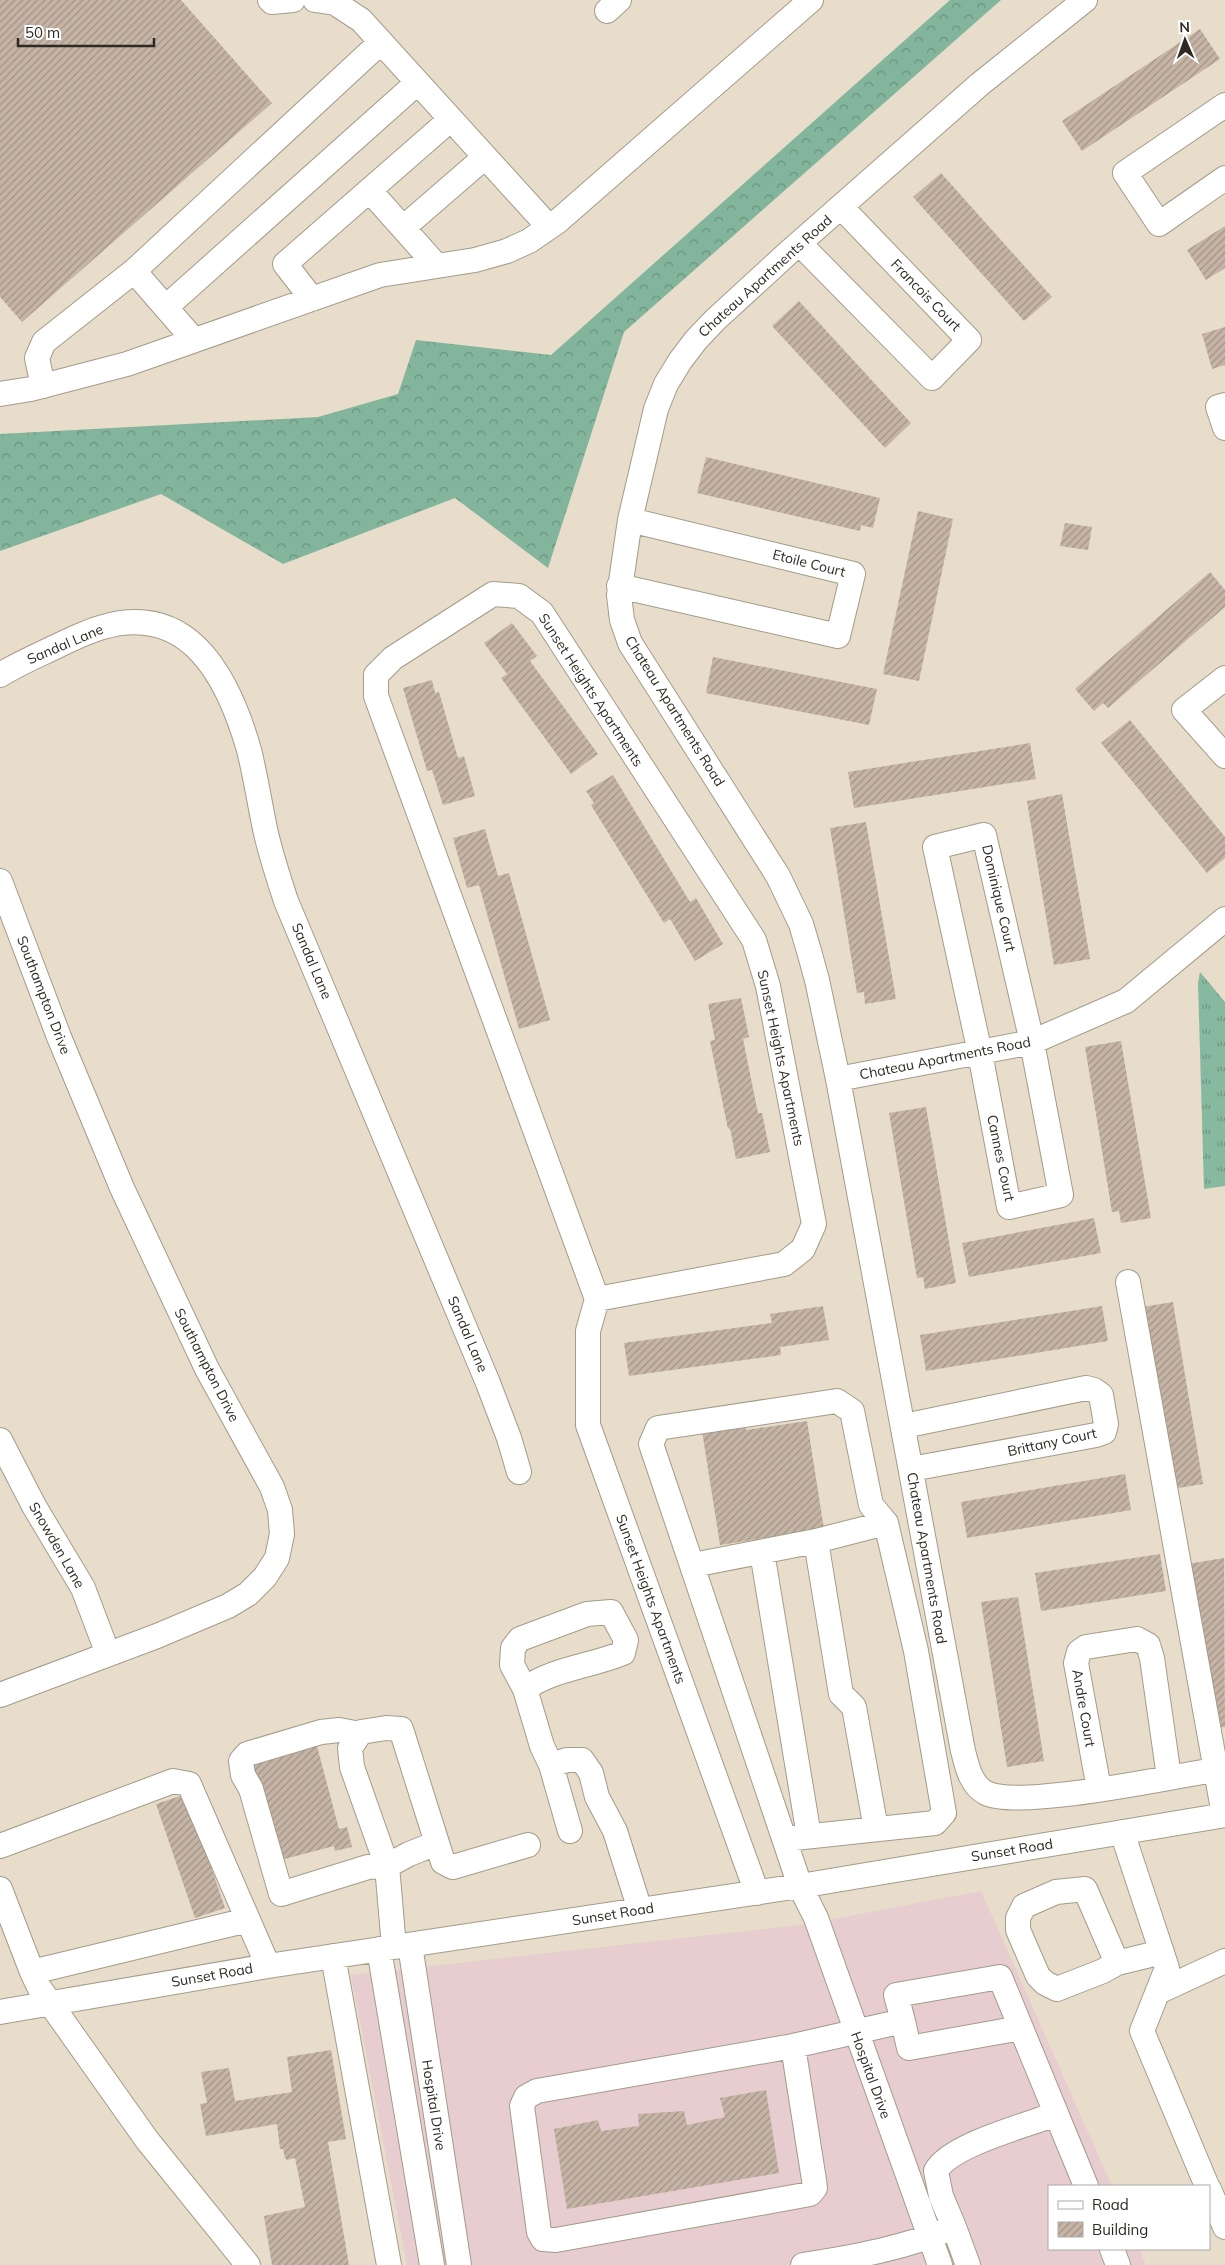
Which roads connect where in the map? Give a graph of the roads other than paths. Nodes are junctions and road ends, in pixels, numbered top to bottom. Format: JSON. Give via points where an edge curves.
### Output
{"nodes":[{"id":1,"x":315,"y":0,"type":"edge"},
{"id":2,"x":811,"y":0,"type":"edge"},
{"id":3,"x":1085,"y":0,"type":"edge"},
{"id":4,"x":380,"y":42,"type":"junction"},
{"id":5,"x":417,"y":83,"type":"junction"},
{"id":6,"x":1225,"y":106,"type":"edge"},
{"id":7,"x":451,"y":119,"type":"junction"},
{"id":8,"x":485,"y":156,"type":"junction"},
{"id":9,"x":1225,"y":178,"type":"edge"},
{"id":10,"x":370,"y":191,"type":"junction"},
{"id":11,"x":841,"y":207,"type":"junction"},
{"id":12,"x":549,"y":227,"type":"junction"},
{"id":13,"x":403,"y":228,"type":"junction"},
{"id":14,"x":800,"y":244,"type":"junction"},
{"id":15,"x":436,"y":265,"type":"junction"},
{"id":16,"x":134,"y":271,"type":"junction"},
{"id":17,"x":312,"y":299,"type":"junction"},
{"id":18,"x":166,"y":307,"type":"junction"},
{"id":19,"x":194,"y":340,"type":"junction"},
{"id":20,"x":43,"y":386,"type":"junction"},
{"id":21,"x":0,"y":394,"type":"edge"},
{"id":22,"x":1225,"y":405,"type":"edge"},
{"id":23,"x":1225,"y":428,"type":"edge"},
{"id":24,"x":630,"y":520,"type":"junction"},
{"id":25,"x":619,"y":586,"type":"junction"},
{"id":26,"x":0,"y":674,"type":"edge"},
{"id":27,"x":1225,"y":678,"type":"edge"},
{"id":28,"x":1225,"y":756,"type":"edge"},
{"id":29,"x":0,"y":881,"type":"edge"},
{"id":30,"x":5,"y":910,"type":"edge"},
{"id":31,"x":1225,"y":919,"type":"edge"},
{"id":32,"x":1032,"y":1042,"type":"junction"},
{"id":33,"x":980,"y":1053,"type":"junction"},
{"id":34,"x":838,"y":1079,"type":"junction"},
{"id":35,"x":1128,"y":1282,"type":"dead end"},
{"id":36,"x":597,"y":1298,"type":"junction"},
{"id":37,"x":904,"y":1426,"type":"junction"},
{"id":38,"x":0,"y":1440,"type":"edge"},
{"id":39,"x":911,"y":1469,"type":"junction"},
{"id":40,"x":519,"y":1472,"type":"dead end"},
{"id":41,"x":886,"y":1523,"type":"junction"},
{"id":42,"x":816,"y":1541,"type":"junction"},
{"id":43,"x":762,"y":1552,"type":"junction"},
{"id":44,"x":693,"y":1565,"type":"junction"},
{"id":45,"x":108,"y":1654,"type":"junction"},
{"id":46,"x":525,"y":1689,"type":"junction"},
{"id":47,"x":0,"y":1695,"type":"edge"},
{"id":48,"x":349,"y":1732,"type":"junction"},
{"id":49,"x":551,"y":1765,"type":"junction"},
{"id":50,"x":1220,"y":1769,"type":"edge"},
{"id":51,"x":1169,"y":1776,"type":"junction"},
{"id":52,"x":1099,"y":1789,"type":"junction"},
{"id":53,"x":1224,"y":1815,"type":"edge"},
{"id":54,"x":876,"y":1829,"type":"junction"},
{"id":55,"x":570,"y":1831,"type":"dead end"},
{"id":56,"x":1122,"y":1832,"type":"junction"},
{"id":57,"x":810,"y":1836,"type":"junction"},
{"id":58,"x":785,"y":1839,"type":"junction"},
{"id":59,"x":437,"y":1843,"type":"junction"},
{"id":60,"x":528,"y":1845,"type":"dead end"},
{"id":61,"x":0,"y":1846,"type":"edge"},
{"id":62,"x":386,"y":1866,"type":"junction"},
{"id":63,"x":800,"y":1886,"type":"junction"},
{"id":64,"x":0,"y":1889,"type":"edge"},
{"id":65,"x":757,"y":1893,"type":"junction"},
{"id":66,"x":640,"y":1910,"type":"junction"},
{"id":67,"x":248,"y":1920,"type":"junction"},
{"id":68,"x":394,"y":1947,"type":"junction"},
{"id":69,"x":1162,"y":1952,"type":"junction"},
{"id":70,"x":333,"y":1956,"type":"junction"},
{"id":71,"x":1225,"y":1961,"type":"edge"},
{"id":72,"x":1117,"y":1963,"type":"junction"},
{"id":73,"x":268,"y":1966,"type":"junction"},
{"id":74,"x":32,"y":1972,"type":"junction"},
{"id":75,"x":1158,"y":1992,"type":"junction"},
{"id":76,"x":51,"y":2003,"type":"junction"},
{"id":77,"x":0,"y":2012,"type":"edge"},
{"id":78,"x":903,"y":2021,"type":"junction"},
{"id":79,"x":1021,"y":2028,"type":"junction"},
{"id":80,"x":856,"y":2033,"type":"junction"},
{"id":81,"x":793,"y":2046,"type":"junction"},
{"id":82,"x":1056,"y":2114,"type":"junction"},
{"id":83,"x":1086,"y":2185,"type":"edge"},
{"id":84,"x":1214,"y":2193,"type":"edge"},
{"id":85,"x":954,"y":2227,"type":"junction"},
{"id":86,"x":1225,"y":2227,"type":"edge"},
{"id":87,"x":929,"y":2238,"type":"junction"},
{"id":88,"x":1112,"y":2250,"type":"edge"},
{"id":89,"x":855,"y":2261,"type":"edge"},
{"id":90,"x":248,"y":2265,"type":"edge"},
{"id":91,"x":389,"y":2265,"type":"edge"},
{"id":92,"x":432,"y":2265,"type":"edge"},
{"id":93,"x":459,"y":2265,"type":"edge"},
{"id":94,"x":803,"y":2265,"type":"edge"},
{"id":95,"x":940,"y":2265,"type":"edge"},
{"id":96,"x":968,"y":2265,"type":"edge"},
{"id":97,"x":1118,"y":2265,"type":"edge"}],
"edges":[{"from":1,"to":4,"type":"street","via":[[335,3],[361,20]]},
{"from":2,"to":12,"type":"street"},
{"from":3,"to":11,"type":"street","name":"Chateau Apartments Road","via":[[980,84]]},
{"from":4,"to":5,"type":"street"},
{"from":4,"to":16,"type":"street"},
{"from":5,"to":7,"type":"street"},
{"from":5,"to":18,"type":"street"},
{"from":6,"to":9,"type":"street","via":[[1125,173],[1159,224]]},
{"from":7,"to":8,"type":"street"},
{"from":7,"to":10,"type":"street"},
{"from":8,"to":12,"type":"street"},
{"from":8,"to":13,"type":"street"},
{"from":10,"to":13,"type":"street"},
{"from":10,"to":17,"type":"street","via":[[285,264]]},
{"from":11,"to":14,"type":"street","name":"Chateau Apartments Road"},
{"from":11,"to":14,"type":"street","name":"Francois Court","via":[[969,340],[932,378]]},
{"from":12,"to":15,"type":"street","via":[[507,251],[475,260]]},
{"from":13,"to":15,"type":"street"},
{"from":14,"to":24,"type":"street","name":"Chateau Apartments Road","via":[[715,320],[680,361],[656,409]]},
{"from":15,"to":17,"type":"street","via":[[380,275]]},
{"from":16,"to":18,"type":"street"},
{"from":16,"to":20,"type":"street","via":[[44,342],[37,358]]},
{"from":17,"to":19,"type":"street"},
{"from":18,"to":19,"type":"street"},
{"from":19,"to":20,"type":"street","via":[[126,364]]},
{"from":20,"to":21,"type":"street"},
{"from":22,"to":23,"type":"street","via":[[1218,407]]},
{"from":24,"to":25,"type":"street","name":"Chateau Apartments Road"},
{"from":24,"to":25,"type":"street","name":"Etoile Court","via":[[853,574],[838,636]]},
{"from":25,"to":34,"type":"street","name":"Chateau Apartments Road","via":[[622,620],[630,643],[778,876],[800,924],[817,980]]},
{"from":26,"to":40,"type":"street","name":"Sandal Lane","via":[[86,632],[114,624],[143,622],[178,633],[194,644],[217,672],[235,708],[249,751],[270,851],[286,901],[490,1389]]},
{"from":27,"to":28,"type":"street","via":[[1184,710]]},
{"from":29,"to":30,"type":"street","name":"Southampton Drive"},
{"from":30,"to":45,"type":"street","name":"Southampton Drive","via":[[122,1188],[207,1369],[272,1487],[280,1510],[282,1534],[277,1558],[265,1578],[248,1594],[228,1606]]},
{"from":31,"to":32,"type":"street","name":"Chateau Apartments Road","via":[[1126,1002]]},
{"from":32,"to":33,"type":"street","name":"Chateau Apartments Road"},
{"from":32,"to":33,"type":"street","name":"Cannes Court","via":[[1061,1196],[1009,1207]]},
{"from":32,"to":33,"type":"street","name":"Dominique Court","via":[[984,835],[935,846]]},
{"from":33,"to":34,"type":"street","name":"Chateau Apartments Road"},
{"from":34,"to":37,"type":"street","name":"Chateau Apartments Road"},
{"from":35,"to":50,"type":"street"},
{"from":36,"to":36,"type":"street","name":"Sunset Heights Apartments","via":[[784,1264],[803,1248],[814,1224],[768,986],[754,940],[542,613],[519,596],[493,594],[393,658],[376,675],[376,696]]},
{"from":36,"to":65,"type":"street","name":"Sunset Heights Apartments","via":[[588,1331],[588,1425]]},
{"from":37,"to":39,"type":"street","name":"Chateau Apartments Road"},
{"from":37,"to":39,"type":"street","name":"Brittany Court","via":[[1086,1388],[1101,1395],[1106,1424],[1104,1432],[1096,1436]]},
{"from":38,"to":45,"type":"street","name":"Snowden Lane","via":[[34,1506],[83,1588]]},
{"from":39,"to":52,"type":"street","name":"Chateau Apartments Road","via":[[963,1751],[974,1782],[985,1793],[1014,1799]]},
{"from":41,"to":42,"type":"street"},
{"from":41,"to":44,"type":"street","name":"Hospital Drive","via":[[871,1505],[852,1411],[837,1401],[658,1428],[651,1444]]},
{"from":41,"to":54,"type":"street","via":[[916,1651],[944,1813],[935,1823]]},
{"from":42,"to":43,"type":"street"},
{"from":42,"to":54,"type":"street","via":[[841,1694],[854,1707]]},
{"from":43,"to":44,"type":"street"},
{"from":43,"to":57,"type":"street"},
{"from":44,"to":58,"type":"street","name":"Hospital Drive"},
{"from":45,"to":47,"type":"street","name":"Southampton Drive"},
{"from":46,"to":46,"type":"street","via":[[536,1680],[623,1652],[626,1640],[611,1612],[587,1614],[520,1639],[513,1648],[512,1664]]},
{"from":46,"to":49,"type":"street"},
{"from":48,"to":59,"type":"street","via":[[386,1728],[401,1730]]},
{"from":48,"to":62,"type":"street","via":[[352,1767]]},
{"from":48,"to":62,"type":"street","via":[[321,1732],[247,1754],[241,1761],[243,1775],[252,1789],[281,1894],[368,1867]]},
{"from":49,"to":55,"type":"street"},
{"from":49,"to":66,"type":"street","via":[[582,1760],[591,1773],[597,1797],[615,1831]]},
{"from":50,"to":51,"type":"street","name":"Chateau Apartments Road"},
{"from":50,"to":53,"type":"street"},
{"from":51,"to":52,"type":"street","name":"Chateau Apartments Road"},
{"from":51,"to":52,"type":"street","name":"Andre Court","via":[[1148,1645],[1137,1639],[1086,1647],[1079,1652],[1076,1663]]},
{"from":53,"to":56,"type":"street","name":"Sunset Road"},
{"from":54,"to":57,"type":"street"},
{"from":56,"to":63,"type":"street","name":"Sunset Road"},
{"from":56,"to":69,"type":"street"},
{"from":57,"to":58,"type":"street"},
{"from":58,"to":63,"type":"street","name":"Hospital Drive"},
{"from":59,"to":60,"type":"street","via":[[443,1862],[453,1868]]},
{"from":59,"to":62,"type":"street"},
{"from":61,"to":67,"type":"street","via":[[173,1781],[189,1784]]},
{"from":62,"to":68,"type":"street"},
{"from":63,"to":65,"type":"street","name":"Sunset Road"},
{"from":63,"to":80,"type":"street","name":"Hospital Drive","via":[[816,1918]]},
{"from":64,"to":74,"type":"street"},
{"from":65,"to":66,"type":"street","name":"Sunset Road"},
{"from":66,"to":68,"type":"street","name":"Sunset Road"},
{"from":67,"to":73,"type":"street"},
{"from":67,"to":74,"type":"street"},
{"from":68,"to":70,"type":"street","name":"Sunset Road"},
{"from":68,"to":92,"type":"street","name":"Hospital Drive"},
{"from":68,"to":93,"type":"street","name":"Hospital Drive"},
{"from":69,"to":72,"type":"street"},
{"from":69,"to":75,"type":"street","via":[[1167,1968]]},
{"from":70,"to":73,"type":"street","name":"Sunset Road"},
{"from":70,"to":91,"type":"street"},
{"from":71,"to":75,"type":"street"},
{"from":72,"to":72,"type":"street","via":[[1085,1888],[1056,1892],[1024,1906],[1018,1918],[1018,1930],[1045,1984],[1057,1989]]},
{"from":73,"to":76,"type":"street","name":"Sunset Road"},
{"from":74,"to":76,"type":"street"},
{"from":75,"to":84,"type":"street","via":[[1142,2031]]},
{"from":76,"to":77,"type":"street","name":"Sunset Road"},
{"from":76,"to":90,"type":"street","via":[[148,2140]]},
{"from":78,"to":79,"type":"street","via":[[909,2048]]},
{"from":78,"to":79,"type":"street","via":[[896,1995],[1000,1978]]},
{"from":78,"to":80,"type":"street"},
{"from":79,"to":82,"type":"street"},
{"from":80,"to":81,"type":"street"},
{"from":80,"to":87,"type":"street","name":"Hospital Drive"},
{"from":81,"to":81,"type":"street","via":[[537,2090],[526,2097],[522,2106],[539,2232],[543,2239],[556,2240],[810,2194],[815,2188]]},
{"from":82,"to":83,"type":"street"},
{"from":82,"to":85,"type":"street","via":[[966,2147],[941,2162],[936,2171],[941,2196]]},
{"from":84,"to":86,"type":"street"},
{"from":85,"to":87,"type":"street"},
{"from":85,"to":96,"type":"street"},
{"from":87,"to":89,"type":"street"},
{"from":87,"to":95,"type":"street","name":"Hospital Drive"},
{"from":88,"to":97,"type":"street"},
{"from":89,"to":94,"type":"street"}]}
